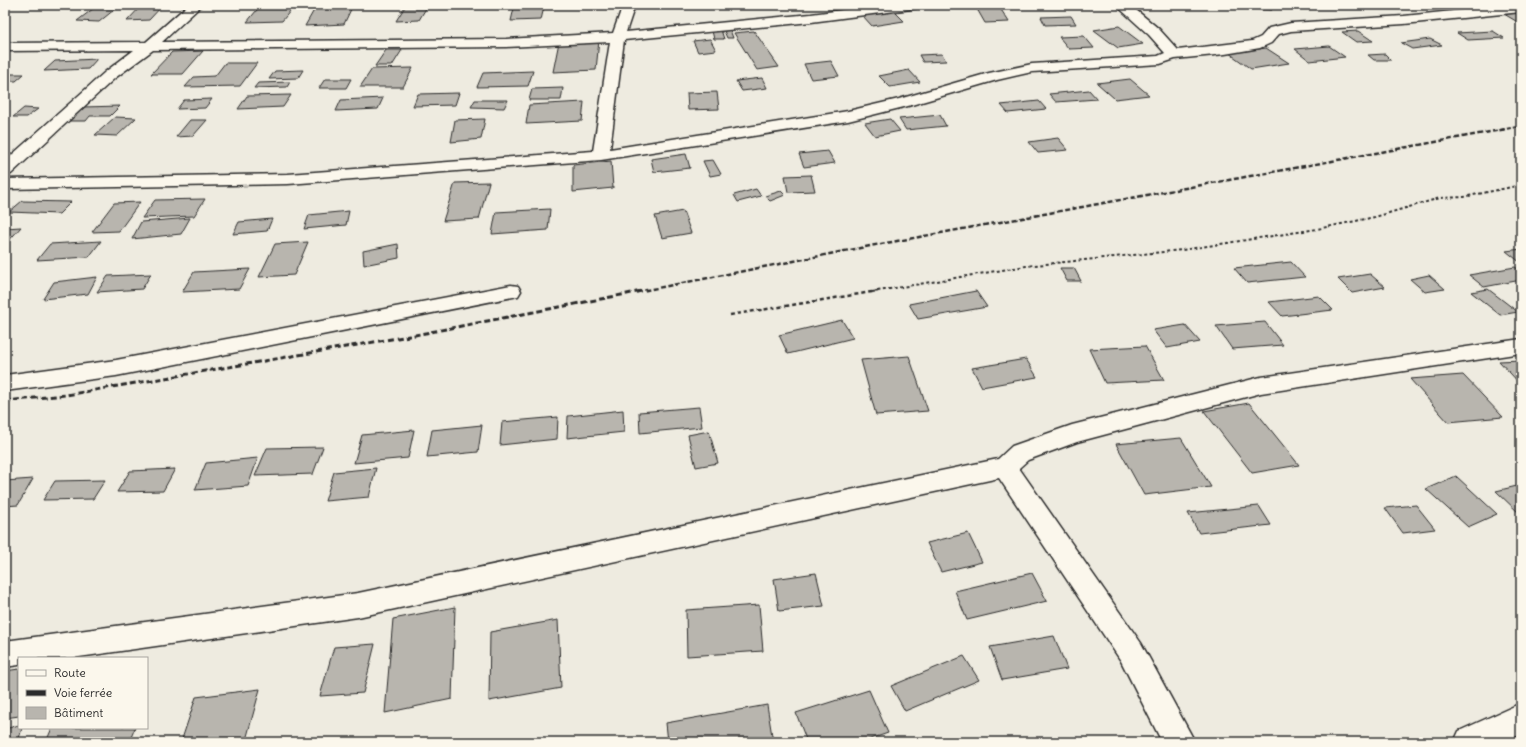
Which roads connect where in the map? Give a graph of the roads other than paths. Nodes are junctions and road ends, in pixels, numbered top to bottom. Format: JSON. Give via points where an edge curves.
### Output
{"nodes":[{"id":1,"x":196,"y":5,"type":"edge"},
{"id":2,"x":629,"y":5,"type":"edge"},
{"id":3,"x":911,"y":5,"type":"edge"},
{"id":4,"x":1122,"y":5,"type":"edge"},
{"id":5,"x":1474,"y":5,"type":"edge"},
{"id":6,"x":1521,"y":8,"type":"edge"},
{"id":7,"x":1486,"y":12,"type":"junction"},
{"id":8,"x":618,"y":37,"type":"junction"},
{"id":9,"x":149,"y":46,"type":"junction"},
{"id":10,"x":5,"y":47,"type":"edge"},
{"id":11,"x":1173,"y":56,"type":"junction"},
{"id":12,"x":601,"y":155,"type":"junction"},
{"id":13,"x":5,"y":170,"type":"edge"},
{"id":14,"x":5,"y":184,"type":"edge"},
{"id":15,"x":511,"y":291,"type":"dead end"},
{"id":16,"x":1521,"y":346,"type":"edge"},
{"id":17,"x":5,"y":383,"type":"edge"},
{"id":18,"x":1005,"y":467,"type":"junction"},
{"id":19,"x":5,"y":654,"type":"edge"},
{"id":20,"x":1521,"y":718,"type":"edge"},
{"id":21,"x":1179,"y":742,"type":"edge"},
{"id":22,"x":1470,"y":742,"type":"edge"}],
"edges":[{"from":1,"to":9,"type":"street"},
{"from":2,"to":8,"type":"street"},
{"from":3,"to":8,"type":"street","via":[[811,18]]},
{"from":4,"to":11,"type":"street","via":[[1154,32]]},
{"from":5,"to":7,"type":"street"},
{"from":6,"to":7,"type":"street"},
{"from":7,"to":11,"type":"street","via":[[1291,28],[1274,32],[1266,40],[1255,45]]},
{"from":8,"to":9,"type":"street","via":[[506,43]]},
{"from":8,"to":12,"type":"street"},
{"from":9,"to":10,"type":"street"},
{"from":9,"to":13,"type":"street","via":[[110,75]]},
{"from":11,"to":12,"type":"street","via":[[1160,60],[1032,68],[848,116]]},
{"from":12,"to":14,"type":"street","via":[[288,179]]},
{"from":15,"to":17,"type":"street","via":[[116,368]]},
{"from":16,"to":18,"type":"street","via":[[1261,386],[1072,434],[1020,454]]},
{"from":18,"to":19,"type":"street","via":[[358,605]]},
{"from":18,"to":21,"type":"street","via":[[1132,652]]},
{"from":20,"to":22,"type":"street"}]}
